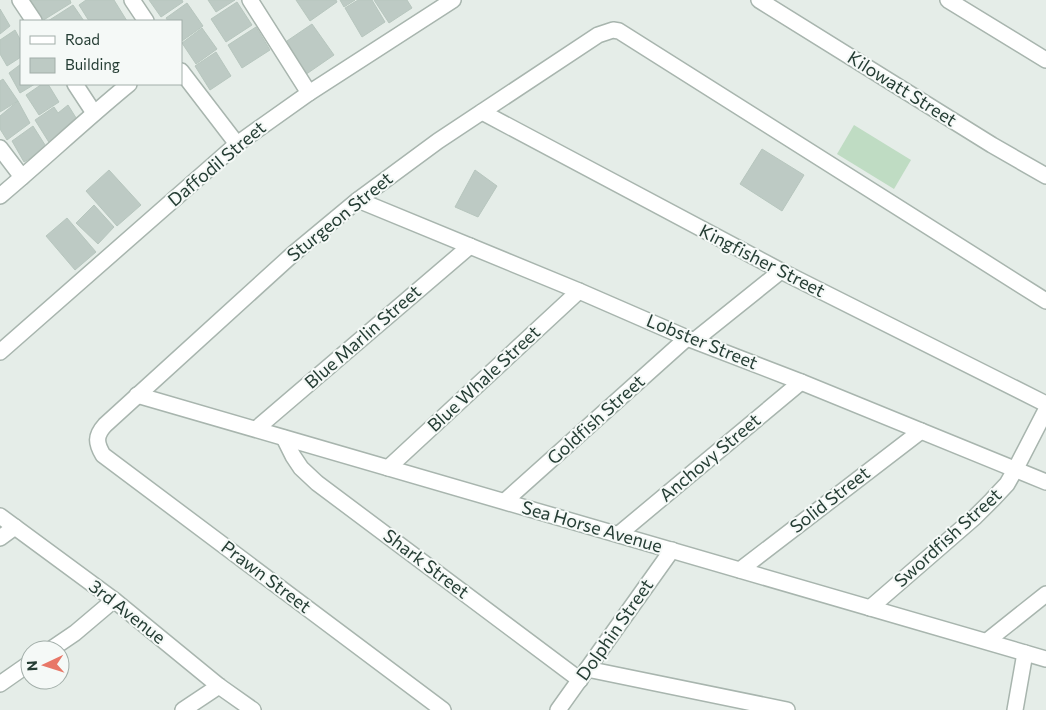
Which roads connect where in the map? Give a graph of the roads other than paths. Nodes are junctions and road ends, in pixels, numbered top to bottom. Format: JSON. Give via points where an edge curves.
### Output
{"nodes":[{"id":1,"x":20,"y":0,"type":"edge"},
{"id":2,"x":132,"y":0,"type":"edge"},
{"id":3,"x":251,"y":0,"type":"edge"},
{"id":4,"x":453,"y":0,"type":"edge"},
{"id":5,"x":759,"y":0,"type":"edge"},
{"id":6,"x":948,"y":0,"type":"edge"},
{"id":7,"x":33,"y":20,"type":"edge"},
{"id":8,"x":145,"y":20,"type":"edge"},
{"id":9,"x":1046,"y":60,"type":"edge"},
{"id":10,"x":182,"y":72,"type":"edge"},
{"id":11,"x":76,"y":85,"type":"edge"},
{"id":12,"x":128,"y":85,"type":"edge"},
{"id":13,"x":309,"y":93,"type":"junction"},
{"id":14,"x":94,"y":112,"type":"junction"},
{"id":15,"x":482,"y":112,"type":"junction"},
{"id":16,"x":237,"y":144,"type":"junction"},
{"id":17,"x":0,"y":148,"type":"edge"},
{"id":18,"x":1046,"y":176,"type":"edge"},
{"id":19,"x":22,"y":177,"type":"junction"},
{"id":20,"x":0,"y":196,"type":"edge"},
{"id":21,"x":358,"y":200,"type":"junction"},
{"id":22,"x":470,"y":246,"type":"junction"},
{"id":23,"x":780,"y":272,"type":"junction"},
{"id":24,"x":579,"y":291,"type":"junction"},
{"id":25,"x":1046,"y":301,"type":"edge"},
{"id":26,"x":691,"y":339,"type":"junction"},
{"id":27,"x":0,"y":352,"type":"edge"},
{"id":28,"x":801,"y":382,"type":"junction"},
{"id":29,"x":138,"y":395,"type":"junction"},
{"id":30,"x":1046,"y":404,"type":"edge"},
{"id":31,"x":1046,"y":410,"type":"edge"},
{"id":32,"x":256,"y":429,"type":"junction"},
{"id":33,"x":921,"y":431,"type":"junction"},
{"id":34,"x":284,"y":438,"type":"junction"},
{"id":35,"x":97,"y":439,"type":"joint"},
{"id":36,"x":388,"y":468,"type":"junction"},
{"id":37,"x":1015,"y":470,"type":"junction"},
{"id":38,"x":1046,"y":482,"type":"edge"},
{"id":39,"x":505,"y":501,"type":"junction"},
{"id":40,"x":0,"y":516,"type":"edge"},
{"id":41,"x":16,"y":527,"type":"junction"},
{"id":42,"x":619,"y":534,"type":"junction"},
{"id":43,"x":0,"y":538,"type":"edge"},
{"id":44,"x":672,"y":550,"type":"junction"},
{"id":45,"x":740,"y":570,"type":"junction"},
{"id":46,"x":1046,"y":594,"type":"edge"},
{"id":47,"x":114,"y":600,"type":"junction"},
{"id":48,"x":870,"y":608,"type":"junction"},
{"id":49,"x":64,"y":640,"type":"edge"},
{"id":50,"x":987,"y":641,"type":"junction"},
{"id":51,"x":1024,"y":653,"type":"junction"},
{"id":52,"x":1046,"y":659,"type":"edge"},
{"id":53,"x":20,"y":670,"type":"edge"},
{"id":54,"x":583,"y":674,"type":"junction"},
{"id":55,"x":0,"y":684,"type":"edge"},
{"id":56,"x":219,"y":686,"type":"junction"},
{"id":57,"x":183,"y":710,"type":"edge"},
{"id":58,"x":253,"y":710,"type":"edge"},
{"id":59,"x":443,"y":710,"type":"edge"},
{"id":60,"x":558,"y":710,"type":"edge"},
{"id":61,"x":787,"y":710,"type":"edge"},
{"id":62,"x":1015,"y":710,"type":"edge"}],
"edges":[{"from":1,"to":7,"type":"street"},
{"from":2,"to":8,"type":"street"},
{"from":3,"to":13,"type":"street"},
{"from":4,"to":13,"type":"street","name":"Daffodil Street"},
{"from":5,"to":18,"type":"street","name":"Kilowatt Street"},
{"from":6,"to":9,"type":"street"},
{"from":10,"to":16,"type":"street"},
{"from":11,"to":14,"type":"street"},
{"from":12,"to":14,"type":"street"},
{"from":13,"to":16,"type":"street","name":"Daffodil Street"},
{"from":14,"to":19,"type":"street"},
{"from":15,"to":21,"type":"street","name":"Sturgeon Street"},
{"from":15,"to":23,"type":"street","name":"Kingfisher Street"},
{"from":15,"to":25,"type":"street","name":"Sturgeon Street","via":[[598,35],[619,31]]},
{"from":16,"to":27,"type":"street","name":"Daffodil Street"},
{"from":17,"to":19,"type":"street"},
{"from":19,"to":20,"type":"street"},
{"from":21,"to":22,"type":"street","name":"Lobster Street"},
{"from":21,"to":29,"type":"street","name":"Sturgeon Street","via":[[293,254]]},
{"from":22,"to":24,"type":"street","name":"Lobster Street"},
{"from":22,"to":32,"type":"street","name":"Blue Marlin Street"},
{"from":23,"to":26,"type":"street","name":"Goldfish Street"},
{"from":23,"to":30,"type":"street","name":"Kingfisher Street"},
{"from":24,"to":26,"type":"street","name":"Lobster Street"},
{"from":24,"to":36,"type":"street","name":"Blue Whale Street"},
{"from":26,"to":28,"type":"street","name":"Lobster Street"},
{"from":26,"to":39,"type":"street","name":"Goldfish Street"},
{"from":28,"to":33,"type":"street","name":"Lobster Street"},
{"from":28,"to":42,"type":"street","name":"Anchovy Street"},
{"from":29,"to":32,"type":"street","name":"Sea Horse Avenue"},
{"from":29,"to":35,"type":"street","name":"Sturgeon Street","via":[[105,425]]},
{"from":31,"to":37,"type":"street","name":"Swordfish Street"},
{"from":32,"to":34,"type":"street","name":"Sea Horse Avenue"},
{"from":33,"to":37,"type":"street","name":"Lobster Street"},
{"from":33,"to":45,"type":"street","name":"Solid Street"},
{"from":34,"to":36,"type":"street","name":"Sea Horse Avenue"},
{"from":34,"to":54,"type":"street","name":"Shark Street","via":[[301,468],[316,483]]},
{"from":35,"to":59,"type":"street","name":"Prawn Street","via":[[103,454]]},
{"from":36,"to":39,"type":"street","name":"Sea Horse Avenue"},
{"from":37,"to":38,"type":"street","name":"Lobster Street"},
{"from":37,"to":48,"type":"street","name":"Swordfish Street","via":[[1007,484],[975,517]]},
{"from":39,"to":42,"type":"street","name":"Sea Horse Avenue"},
{"from":40,"to":41,"type":"street","name":"3rd Avenue"},
{"from":41,"to":43,"type":"street"},
{"from":41,"to":47,"type":"street","name":"3rd Avenue"},
{"from":42,"to":44,"type":"street","name":"Sea Horse Avenue"},
{"from":44,"to":45,"type":"street","name":"Sea Horse Avenue"},
{"from":44,"to":54,"type":"street","name":"Dolphin Street"},
{"from":45,"to":48,"type":"street","name":"Sea Horse Avenue"},
{"from":46,"to":50,"type":"street"},
{"from":47,"to":49,"type":"street"},
{"from":47,"to":56,"type":"street","name":"3rd Avenue"},
{"from":48,"to":50,"type":"street","name":"Sea Horse Avenue"},
{"from":50,"to":51,"type":"street","name":"Sea Horse Avenue"},
{"from":51,"to":52,"type":"street","name":"Sea Horse Avenue"},
{"from":51,"to":62,"type":"street"},
{"from":53,"to":55,"type":"street"},
{"from":54,"to":60,"type":"street","name":"Dolphin Street"},
{"from":54,"to":61,"type":"street"},
{"from":56,"to":57,"type":"street"},
{"from":56,"to":58,"type":"street","name":"3rd Avenue"}]}
